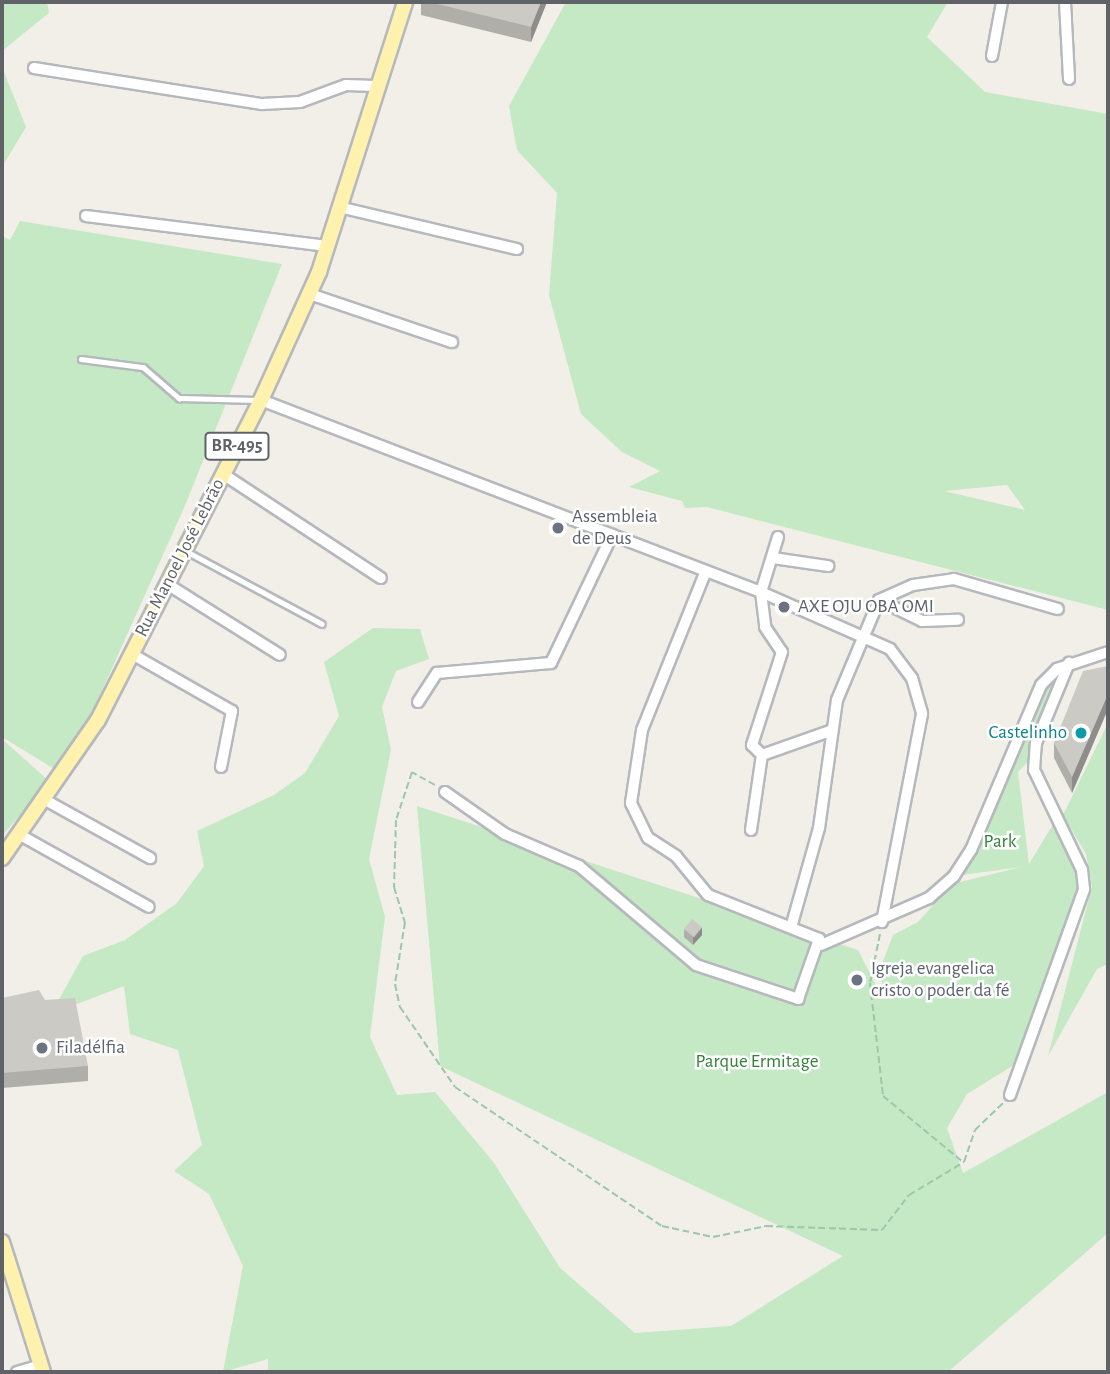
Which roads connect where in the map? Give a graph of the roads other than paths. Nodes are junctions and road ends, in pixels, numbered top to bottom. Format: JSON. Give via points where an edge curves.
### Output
{"nodes":[{"id":1,"x":405,"y":2,"type":"edge"},
{"id":2,"x":1002,"y":2,"type":"edge"},
{"id":3,"x":1065,"y":2,"type":"edge"},
{"id":4,"x":992,"y":56,"type":"dead end"},
{"id":5,"x":34,"y":68,"type":"dead end"},
{"id":6,"x":1069,"y":79,"type":"dead end"},
{"id":7,"x":375,"y":86,"type":"junction"},
{"id":8,"x":339,"y":207,"type":"junction"},
{"id":9,"x":86,"y":216,"type":"dead end"},
{"id":10,"x":327,"y":246,"type":"junction"},
{"id":11,"x":517,"y":249,"type":"dead end"},
{"id":12,"x":310,"y":294,"type":"junction"},
{"id":13,"x":452,"y":342,"type":"dead end"},
{"id":14,"x":80,"y":359,"type":"dead end"},
{"id":15,"x":261,"y":400,"type":"junction"},
{"id":16,"x":223,"y":474,"type":"junction"},
{"id":17,"x":612,"y":535,"type":"junction"},
{"id":18,"x":778,"y":537,"type":"dead end"},
{"id":19,"x":185,"y":551,"type":"junction"},
{"id":20,"x":773,"y":558,"type":"junction"},
{"id":21,"x":828,"y":566,"type":"dead end"},
{"id":22,"x":705,"y":573,"type":"junction"},
{"id":23,"x":381,"y":578,"type":"dead end"},
{"id":24,"x":167,"y":584,"type":"junction"},
{"id":25,"x":761,"y":592,"type":"junction"},
{"id":26,"x":879,"y":600,"type":"junction"},
{"id":27,"x":1058,"y":610,"type":"dead end"},
{"id":28,"x":958,"y":620,"type":"dead end"},
{"id":29,"x":322,"y":624,"type":"dead end"},
{"id":30,"x":862,"y":633,"type":"junction"},
{"id":31,"x":1108,"y":652,"type":"edge"},
{"id":32,"x":132,"y":654,"type":"junction"},
{"id":33,"x":280,"y":655,"type":"dead end"},
{"id":34,"x":1069,"y":663,"type":"junction"},
{"id":35,"x":418,"y":702,"type":"dead end"},
{"id":36,"x":830,"y":731,"type":"junction"},
{"id":37,"x":762,"y":755,"type":"junction"},
{"id":38,"x":221,"y":767,"type":"dead end"},
{"id":39,"x":445,"y":792,"type":"road end"},
{"id":40,"x":47,"y":801,"type":"junction"},
{"id":41,"x":751,"y":830,"type":"dead end"},
{"id":42,"x":22,"y":836,"type":"junction"},
{"id":43,"x":2,"y":858,"type":"edge"},
{"id":44,"x":149,"y":858,"type":"dead end"},
{"id":45,"x":149,"y":906,"type":"dead end"},
{"id":46,"x":882,"y":922,"type":"junction"},
{"id":47,"x":792,"y":925,"type":"junction"},
{"id":48,"x":821,"y":945,"type":"junction"},
{"id":49,"x":1010,"y":1095,"type":"road end"},
{"id":50,"x":2,"y":1242,"type":"edge"},
{"id":51,"x":6,"y":1272,"type":"edge"},
{"id":52,"x":42,"y":1368,"type":"edge"},
{"id":53,"x":17,"y":1372,"type":"edge"}],
"edges":[{"from":1,"to":7,"type":"main road","name":"Rua Manoel José Lebrão","number":"BR-495"},
{"from":2,"to":4,"type":"street"},
{"from":3,"to":6,"type":"street"},
{"from":5,"to":7,"type":"street","via":[[262,104],[300,102],[346,85]]},
{"from":7,"to":8,"type":"main road","name":"Rua Manoel José Lebrão","number":"BR-495"},
{"from":8,"to":10,"type":"main road","name":"Rua Manoel José Lebrão","number":"BR-495"},
{"from":8,"to":11,"type":"street"},
{"from":9,"to":10,"type":"street"},
{"from":10,"to":12,"type":"main road","name":"Rua Manoel José Lebrão","number":"BR-495"},
{"from":12,"to":13,"type":"street"},
{"from":12,"to":15,"type":"main road","name":"Rua Manoel José Lebrão","number":"BR-495"},
{"from":14,"to":15,"type":"lane","via":[[143,367],[178,398]]},
{"from":15,"to":16,"type":"main road","name":"Rua Manoel José Lebrão","number":"BR-495"},
{"from":15,"to":17,"type":"street"},
{"from":16,"to":19,"type":"main road","name":"Rua Manoel José Lebrão","number":"BR-495"},
{"from":16,"to":23,"type":"street"},
{"from":17,"to":22,"type":"street"},
{"from":17,"to":35,"type":"street","via":[[551,663],[437,673]]},
{"from":18,"to":20,"type":"street"},
{"from":19,"to":24,"type":"main road","name":"Rua Manoel José Lebrão","number":"BR-495"},
{"from":19,"to":29,"type":"lane"},
{"from":20,"to":21,"type":"street"},
{"from":20,"to":25,"type":"street"},
{"from":22,"to":25,"type":"street"},
{"from":22,"to":47,"type":"street","via":[[642,730],[631,803],[648,838],[676,856],[708,895]]},
{"from":24,"to":32,"type":"main road","name":"Rua Manoel José Lebrão","number":"BR-495"},
{"from":24,"to":33,"type":"street"},
{"from":25,"to":30,"type":"street"},
{"from":25,"to":37,"type":"street","via":[[764,624],[782,652],[752,731],[752,745]]},
{"from":26,"to":27,"type":"street","via":[[913,585],[954,579]]},
{"from":26,"to":28,"type":"street","via":[[922,621]]},
{"from":26,"to":30,"type":"street"},
{"from":30,"to":36,"type":"street"},
{"from":30,"to":46,"type":"street","via":[[902,662],[922,714]]},
{"from":31,"to":34,"type":"street"},
{"from":32,"to":38,"type":"street","via":[[232,710]]},
{"from":32,"to":40,"type":"main road","name":"Rua Manoel José Lebrão","number":"BR-495"},
{"from":34,"to":46,"type":"street","via":[[1041,685],[971,850],[954,876],[929,898]]},
{"from":34,"to":49,"type":"street","via":[[1033,756],[1039,785],[1082,870],[1084,889]]},
{"from":36,"to":37,"type":"street"},
{"from":36,"to":47,"type":"street","via":[[819,828]]},
{"from":37,"to":41,"type":"street"},
{"from":39,"to":48,"type":"street","via":[[505,834],[579,866],[680,953],[727,979],[798,999]]},
{"from":40,"to":42,"type":"main road","name":"Rua Manoel José Lebrão","number":"BR-495"},
{"from":40,"to":44,"type":"street"},
{"from":42,"to":43,"type":"main road","name":"Rua Manoel José Lebrão","number":"BR-495"},
{"from":42,"to":45,"type":"street"},
{"from":46,"to":48,"type":"street"},
{"from":47,"to":48,"type":"street"},
{"from":50,"to":51,"type":"main road"},
{"from":51,"to":52,"type":"main road"},
{"from":52,"to":53,"type":"street"}]}
